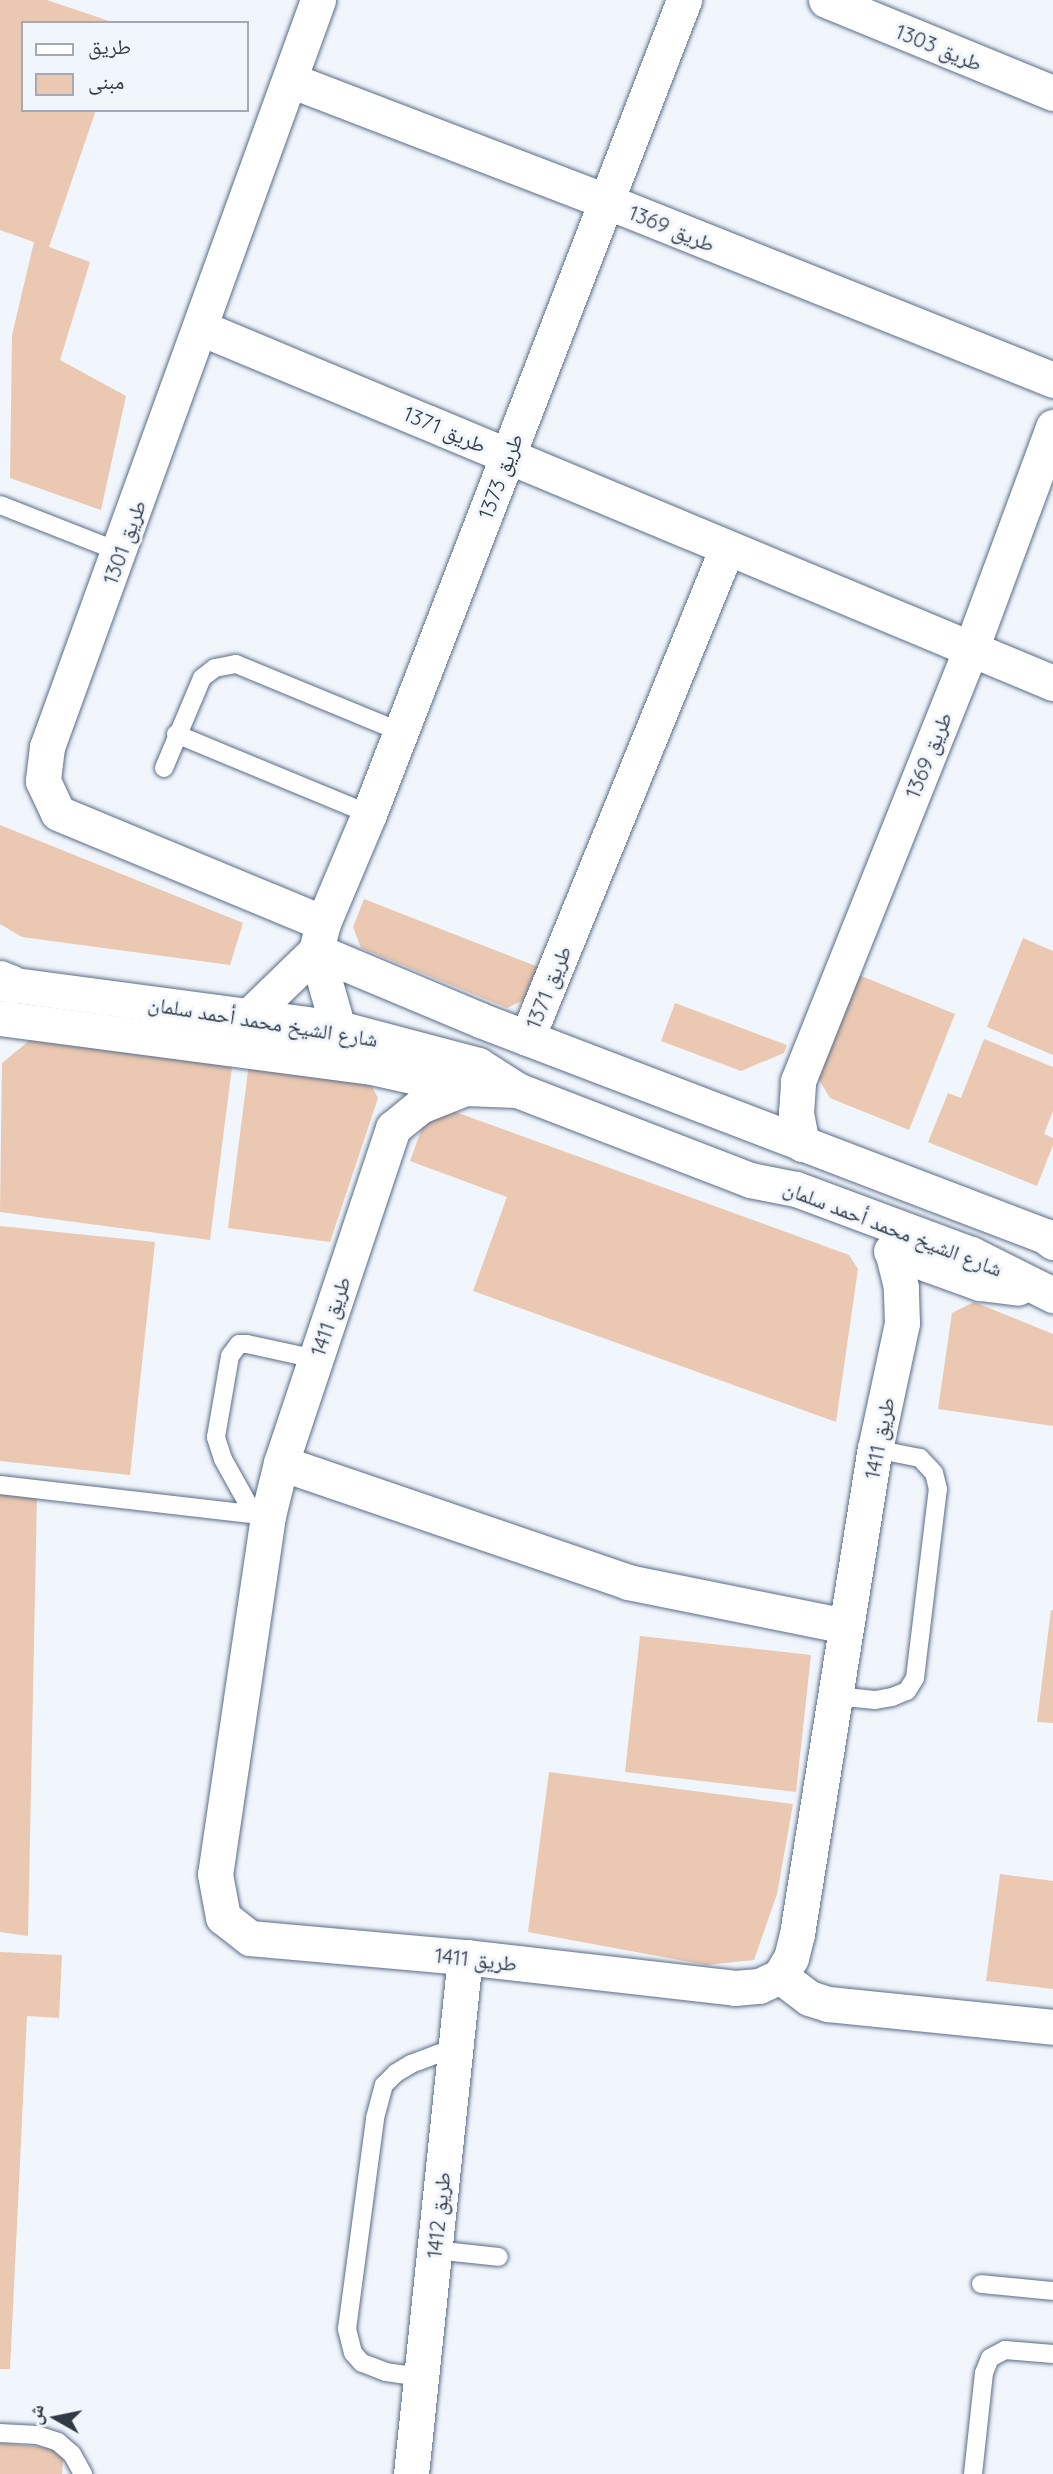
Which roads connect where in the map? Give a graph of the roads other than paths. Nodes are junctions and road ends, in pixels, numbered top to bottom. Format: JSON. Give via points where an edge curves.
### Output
{"nodes":[{"id":1,"x":318,"y":0,"type":"edge"},
{"id":2,"x":684,"y":0,"type":"edge"},
{"id":3,"x":826,"y":0,"type":"edge"},
{"id":4,"x":290,"y":80,"type":"junction"},
{"id":5,"x":1053,"y":93,"type":"edge"},
{"id":6,"x":606,"y":201,"type":"junction"},
{"id":7,"x":201,"y":328,"type":"junction"},
{"id":8,"x":1053,"y":380,"type":"edge"},
{"id":9,"x":1053,"y":427,"type":"edge"},
{"id":10,"x":508,"y":455,"type":"junction"},
{"id":11,"x":0,"y":505,"type":"edge"},
{"id":12,"x":727,"y":548,"type":"junction"},
{"id":13,"x":120,"y":552,"type":"junction"},
{"id":14,"x":971,"y":649,"type":"junction"},
{"id":15,"x":1053,"y":683,"type":"edge"},
{"id":16,"x":401,"y":732,"type":"junction"},
{"id":17,"x":176,"y":734,"type":"junction"},
{"id":18,"x":164,"y":768,"type":"dead end"},
{"id":19,"x":369,"y":814,"type":"junction"},
{"id":20,"x":320,"y":937,"type":"junction"},
{"id":21,"x":2,"y":991,"type":"edge"},
{"id":22,"x":248,"y":1016,"type":"junction"},
{"id":23,"x":480,"y":1020,"type":"junction"},
{"id":24,"x":338,"y":1028,"type":"junction"},
{"id":25,"x":527,"y":1038,"type":"junction"},
{"id":26,"x":412,"y":1046,"type":"junction"},
{"id":27,"x":367,"y":1066,"type":"junction"},
{"id":28,"x":798,"y":1082,"type":"junction"},
{"id":29,"x":465,"y":1088,"type":"junction"},
{"id":30,"x":517,"y":1090,"type":"junction"},
{"id":31,"x":743,"y":1121,"type":"junction"},
{"id":32,"x":393,"y":1128,"type":"junction"},
{"id":33,"x":802,"y":1144,"type":"junction"},
{"id":34,"x":750,"y":1180,"type":"junction"},
{"id":35,"x":1050,"y":1239,"type":"edge"},
{"id":36,"x":892,"y":1251,"type":"junction"},
{"id":37,"x":932,"y":1253,"type":"junction"},
{"id":38,"x":964,"y":1279,"type":"junction"},
{"id":39,"x":1042,"y":1291,"type":"edge"},
{"id":40,"x":902,"y":1323,"type":"junction"},
{"id":41,"x":316,"y":1359,"type":"junction"},
{"id":42,"x":876,"y":1449,"type":"junction"},
{"id":43,"x":281,"y":1463,"type":"junction"},
{"id":44,"x":0,"y":1485,"type":"edge"},
{"id":45,"x":261,"y":1515,"type":"junction"},
{"id":46,"x":846,"y":1626,"type":"junction"},
{"id":47,"x":835,"y":1696,"type":"junction"},
{"id":48,"x":466,"y":1957,"type":"junction"},
{"id":49,"x":779,"y":1976,"type":"junction"},
{"id":50,"x":1053,"y":2027,"type":"edge"},
{"id":51,"x":456,"y":2046,"type":"junction"},
{"id":52,"x":434,"y":2250,"type":"junction"},
{"id":53,"x":499,"y":2257,"type":"dead end"},
{"id":54,"x":981,"y":2284,"type":"dead end"},
{"id":55,"x":1053,"y":2291,"type":"edge"},
{"id":56,"x":1053,"y":2354,"type":"edge"},
{"id":57,"x":421,"y":2377,"type":"junction"},
{"id":58,"x":0,"y":2433,"type":"edge"},
{"id":59,"x":83,"y":2474,"type":"edge"},
{"id":60,"x":411,"y":2474,"type":"edge"},
{"id":61,"x":973,"y":2474,"type":"edge"}],
"edges":[{"from":1,"to":4,"type":"street","name":"طريق 1301"},
{"from":2,"to":6,"type":"street","name":"طريق 1373"},
{"from":3,"to":5,"type":"street","name":"طريق 1303"},
{"from":4,"to":6,"type":"street","name":"طريق 1369"},
{"from":4,"to":7,"type":"street","name":"طريق 1301"},
{"from":6,"to":8,"type":"street","name":"طريق 1369"},
{"from":6,"to":10,"type":"street","name":"طريق 1373"},
{"from":7,"to":10,"type":"street","name":"طريق 1371"},
{"from":7,"to":13,"type":"street","name":"طريق 1301"},
{"from":9,"to":14,"type":"street","name":"طريق 1369"},
{"from":10,"to":12,"type":"street","name":"طريق 1371"},
{"from":10,"to":16,"type":"street","name":"طريق 1373"},
{"from":11,"to":13,"type":"lane"},
{"from":12,"to":14,"type":"street","name":"طريق 1371"},
{"from":12,"to":25,"type":"street","name":"طريق 1371"},
{"from":13,"to":20,"type":"street","name":"طريق 1301","via":[[47,747],[43,781],[58,813]]},
{"from":14,"to":15,"type":"street","name":"طريق 1371"},
{"from":14,"to":28,"type":"street","name":"طريق 1369"},
{"from":16,"to":17,"type":"lane","via":[[236,664],[215,668],[202,678]]},
{"from":16,"to":19,"type":"street","name":"طريق 1373"},
{"from":17,"to":18,"type":"lane"},
{"from":17,"to":19,"type":"lane"},
{"from":19,"to":20,"type":"street","name":"طريق 1373"},
{"from":20,"to":22,"type":"street"},
{"from":20,"to":23,"type":"street","name":"طريق 1301"},
{"from":20,"to":24,"type":"street"},
{"from":21,"to":22,"type":"street","name":"شارع الشيخ محمد أحمد سلمان"},
{"from":21,"to":27,"type":"street","name":"شارع الشيخ محمد أحمد سلمان"},
{"from":22,"to":24,"type":"street","name":"شارع الشيخ محمد أحمد سلمان"},
{"from":23,"to":25,"type":"street","name":"طريق 1301"},
{"from":23,"to":26,"type":"street","via":[[431,1033]]},
{"from":24,"to":26,"type":"street","name":"شارع الشيخ محمد أحمد سلمان"},
{"from":25,"to":31,"type":"street","name":"طريق 1301"},
{"from":26,"to":30,"type":"street","name":"شارع الشيخ محمد أحمد سلمان","via":[[478,1065]]},
{"from":27,"to":29,"type":"street","name":"شارع الشيخ محمد أحمد سلمان"},
{"from":27,"to":32,"type":"street","via":[[388,1102]]},
{"from":28,"to":31,"type":"street","name":"طريق 1369","via":[[774,1106]]},
{"from":28,"to":33,"type":"street","name":"طريق 1369","via":[[796,1113]]},
{"from":29,"to":30,"type":"street","name":"شارع الشيخ محمد أحمد سلمان"},
{"from":29,"to":32,"type":"street","via":[[420,1106]]},
{"from":30,"to":34,"type":"street","name":"شارع الشيخ محمد أحمد سلمان"},
{"from":31,"to":33,"type":"street","name":"طريق 1301"},
{"from":32,"to":41,"type":"street","name":"طريق 1411"},
{"from":33,"to":35,"type":"street","name":"طريق 1301"},
{"from":34,"to":36,"type":"street","name":"شارع الشيخ محمد أحمد سلمان","via":[[806,1216]]},
{"from":34,"to":37,"type":"street","name":"شارع الشيخ محمد أحمد سلمان","via":[[796,1189]]},
{"from":36,"to":37,"type":"street","name":"شارع الشيخ محمد أحمد سلمان"},
{"from":36,"to":40,"type":"street","name":"طريق 1411","via":[[901,1287]]},
{"from":37,"to":38,"type":"street","name":"شارع الشيخ محمد أحمد سلمان"},
{"from":37,"to":39,"type":"street","name":"شارع الشيخ محمد أحمد سلمان","via":[[1003,1268]]},
{"from":38,"to":39,"type":"street","name":"شارع الشيخ محمد أحمد سلمان"},
{"from":38,"to":40,"type":"street","via":[[929,1295]]},
{"from":40,"to":42,"type":"street","name":"طريق 1411"},
{"from":41,"to":43,"type":"street","name":"طريق 1411"},
{"from":41,"to":45,"type":"lane","via":[[247,1344],[239,1344],[230,1356],[216,1437],[223,1459]]},
{"from":42,"to":46,"type":"street","name":"طريق 1411"},
{"from":42,"to":47,"type":"lane","via":[[920,1458],[934,1473],[938,1489],[915,1678],[907,1692],[892,1697]]},
{"from":43,"to":45,"type":"street","name":"طريق 1411"},
{"from":43,"to":46,"type":"street","via":[[628,1582]]},
{"from":44,"to":45,"type":"lane"},
{"from":45,"to":48,"type":"street","name":"طريق 1411","via":[[215,1874],[223,1917],[250,1938]]},
{"from":46,"to":47,"type":"street","name":"طريق 1411"},
{"from":47,"to":49,"type":"street","name":"طريق 1411","via":[[797,1934],[791,1958]]},
{"from":48,"to":49,"type":"street","name":"طريق 1411","via":[[735,1988],[759,1986]]},
{"from":48,"to":51,"type":"street","name":"طريق 1412"},
{"from":49,"to":50,"type":"street","via":[[809,1998],[828,2004]]},
{"from":51,"to":52,"type":"street","name":"طريق 1412"},
{"from":51,"to":57,"type":"lane","via":[[411,2064],[384,2085],[375,2118],[347,2329],[353,2353],[362,2363]]},
{"from":52,"to":53,"type":"lane"},
{"from":52,"to":57,"type":"street","name":"طريق 1412"},
{"from":54,"to":55,"type":"lane"},
{"from":56,"to":61,"type":"lane","via":[[1005,2350],[990,2358],[984,2373]]},
{"from":57,"to":60,"type":"street","name":"طريق 1412"},
{"from":58,"to":59,"type":"lane","via":[[37,2435],[58,2442],[72,2454]]}]}
